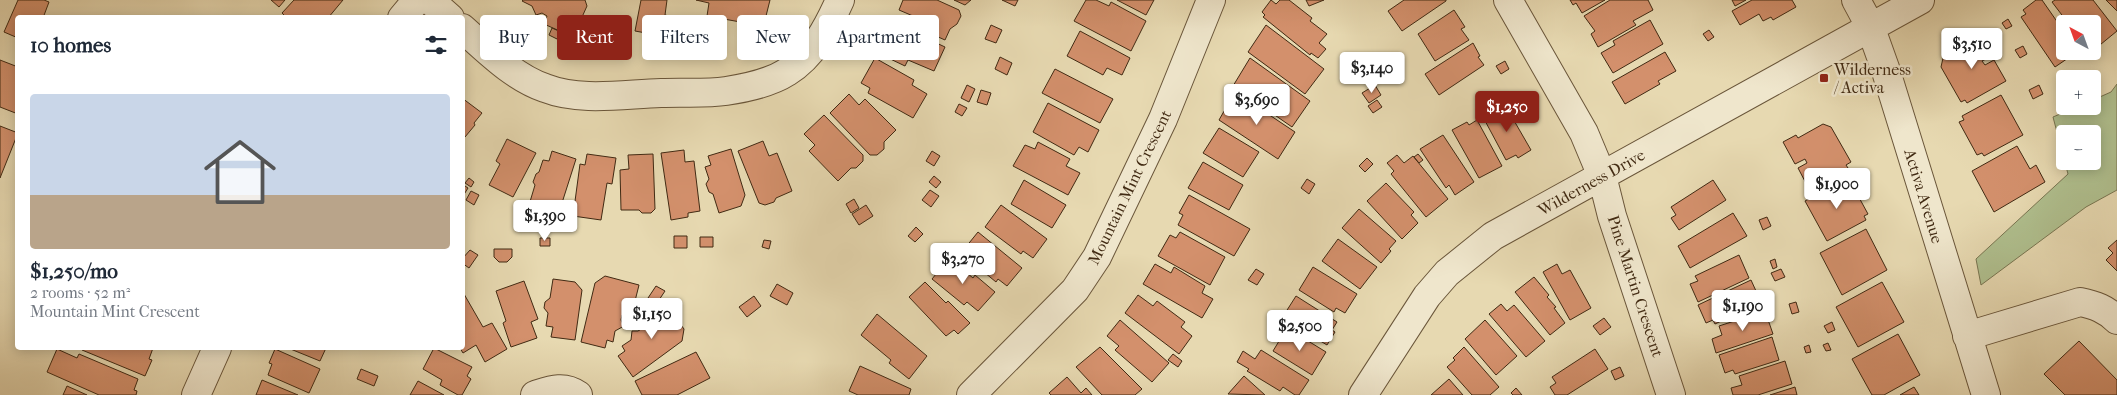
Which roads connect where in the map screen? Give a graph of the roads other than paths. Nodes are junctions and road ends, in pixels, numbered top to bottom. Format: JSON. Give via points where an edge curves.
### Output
{"nodes":[{"id":1,"x":417,"y":0,"type":"edge"},
{"id":2,"x":430,"y":0,"type":"edge"},
{"id":3,"x":840,"y":0,"type":"edge"},
{"id":4,"x":1211,"y":0,"type":"edge"},
{"id":5,"x":1508,"y":0,"type":"edge"},
{"id":6,"x":1856,"y":0,"type":"edge"},
{"id":7,"x":1920,"y":0,"type":"edge"},
{"id":8,"x":404,"y":15,"type":"edge"},
{"id":9,"x":447,"y":15,"type":"edge"},
{"id":10,"x":1870,"y":26,"type":"junction"},
{"id":11,"x":465,"y":31,"type":"edge"},
{"id":12,"x":1602,"y":176,"type":"junction"},
{"id":13,"x":2117,"y":320,"type":"edge"},
{"id":14,"x":1967,"y":336,"type":"junction"},
{"id":15,"x":216,"y":350,"type":"edge"},
{"id":16,"x":196,"y":395,"type":"edge"},
{"id":17,"x":536,"y":395,"type":"edge"},
{"id":18,"x":578,"y":395,"type":"edge"},
{"id":19,"x":971,"y":395,"type":"edge"},
{"id":20,"x":1363,"y":395,"type":"edge"},
{"id":21,"x":1671,"y":395,"type":"edge"},
{"id":22,"x":1986,"y":395,"type":"edge"}],
"edges":[{"from":1,"to":8,"type":"street"},
{"from":2,"to":9,"type":"street"},
{"from":3,"to":11,"type":"street","via":[[825,33],[787,72],[754,86],[724,91],[573,96],[523,77]]},
{"from":4,"to":19,"type":"street","name":"Mountain Mint Crescent","via":[[1163,119],[1097,257],[1075,290]]},
{"from":5,"to":12,"type":"street","via":[[1584,133]]},
{"from":6,"to":10,"type":"street","name":"Activa Avenue"},
{"from":7,"to":10,"type":"street","name":"Wilderness Drive"},
{"from":10,"to":12,"type":"street","name":"Wilderness Drive"},
{"from":10,"to":14,"type":"street","name":"Activa Avenue"},
{"from":12,"to":20,"type":"street","name":"Wilderness Drive","via":[[1493,236],[1447,273],[1405,327]]},
{"from":12,"to":21,"type":"street","name":"Pine Martin Crescent"},
{"from":13,"to":14,"type":"street","via":[[2094,304],[2080,302]]},
{"from":14,"to":22,"type":"street","name":"Activa Avenue"},
{"from":15,"to":16,"type":"street"},
{"from":17,"to":18,"type":"street","via":[[555,389],[570,390]]}]}
